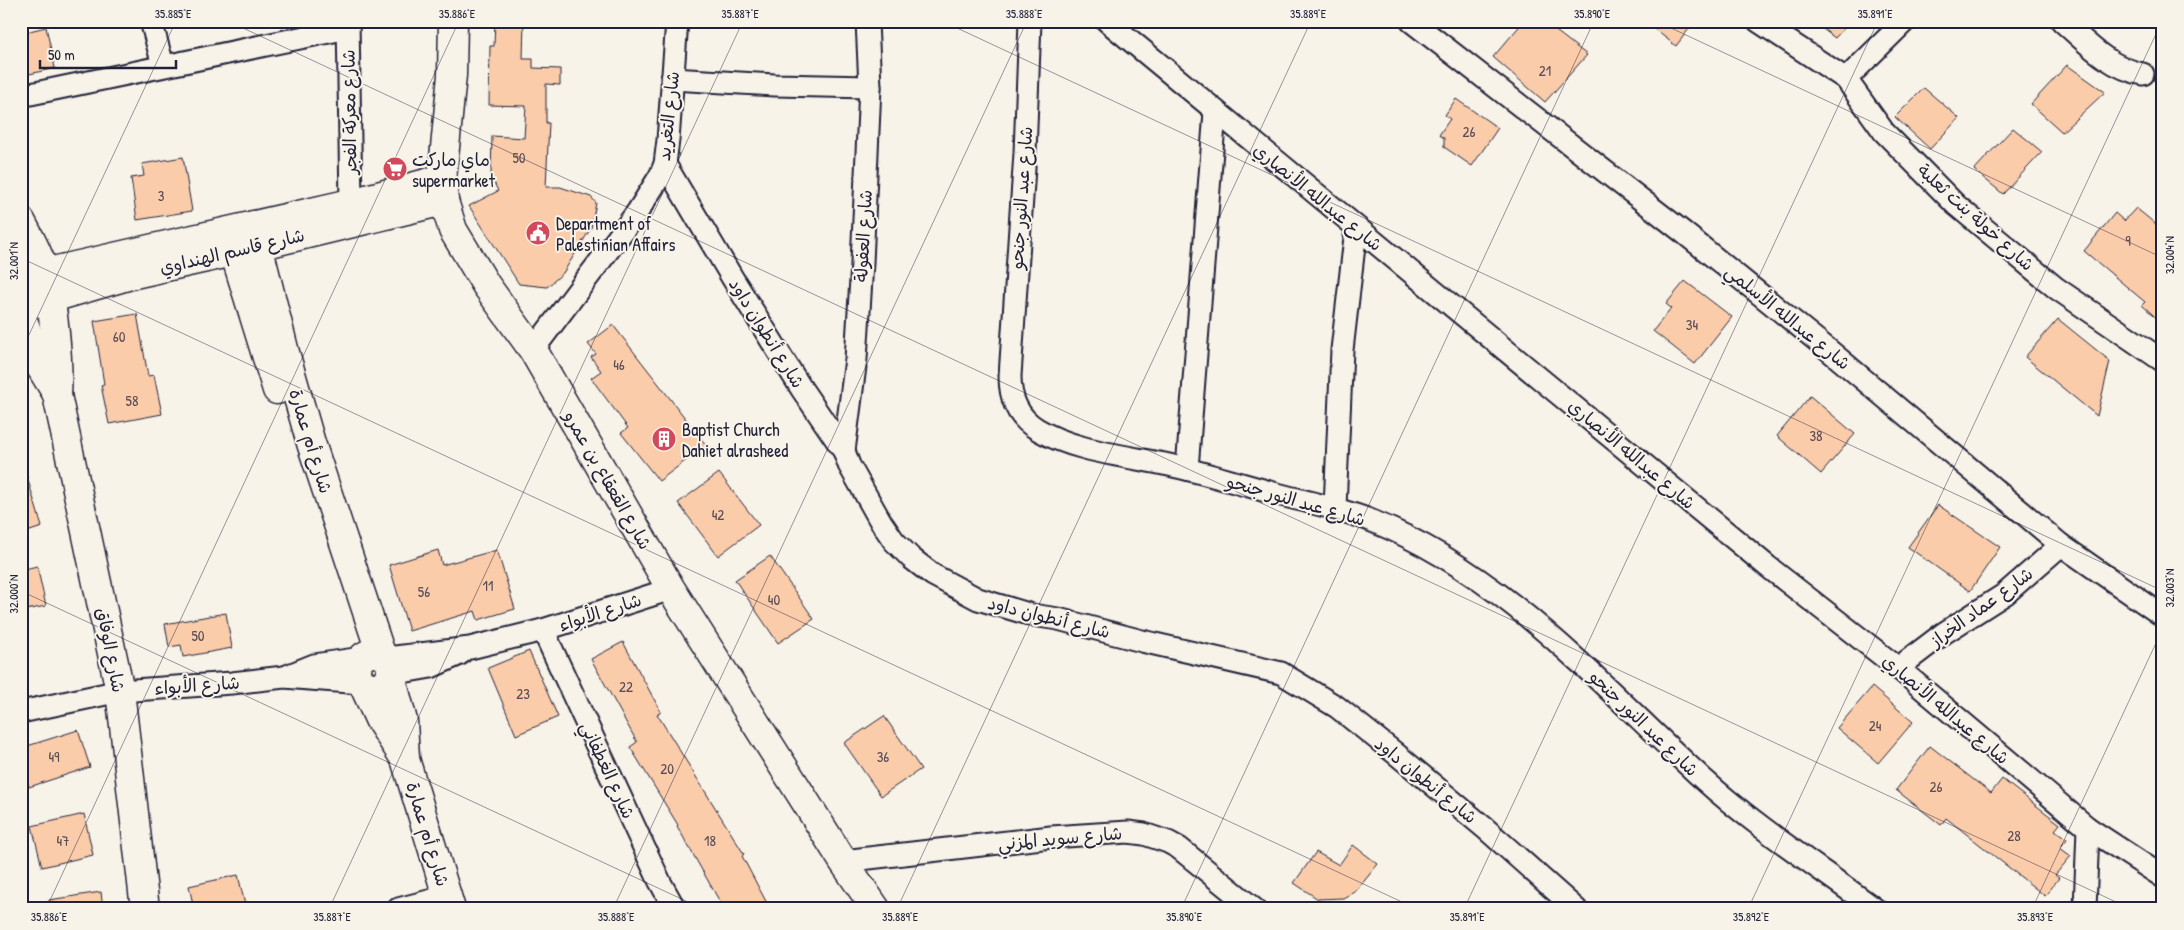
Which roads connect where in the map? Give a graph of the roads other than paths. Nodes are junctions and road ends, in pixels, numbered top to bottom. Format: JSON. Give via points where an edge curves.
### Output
{"nodes":[{"id":1,"x":152,"y":21,"type":"edge"},
{"id":2,"x":453,"y":21,"type":"edge"},
{"id":3,"x":677,"y":21,"type":"edge"},
{"id":4,"x":867,"y":21,"type":"edge"},
{"id":5,"x":1030,"y":21,"type":"edge"},
{"id":6,"x":1107,"y":21,"type":"edge"},
{"id":7,"x":1411,"y":21,"type":"edge"},
{"id":8,"x":1758,"y":21,"type":"edge"},
{"id":9,"x":1905,"y":21,"type":"edge"},
{"id":10,"x":2062,"y":21,"type":"edge"},
{"id":11,"x":348,"y":25,"type":"edge"},
{"id":12,"x":163,"y":65,"type":"junction"},
{"id":13,"x":2143,"y":74,"type":"dead end"},
{"id":14,"x":672,"y":79,"type":"junction"},
{"id":15,"x":1846,"y":79,"type":"junction"},
{"id":16,"x":870,"y":87,"type":"junction"},
{"id":17,"x":21,"y":96,"type":"edge"},
{"id":18,"x":1215,"y":112,"type":"junction"},
{"id":19,"x":664,"y":164,"type":"junction"},
{"id":20,"x":443,"y":190,"type":"junction"},
{"id":21,"x":351,"y":203,"type":"junction"},
{"id":22,"x":21,"y":221,"type":"edge"},
{"id":23,"x":1356,"y":229,"type":"junction"},
{"id":24,"x":243,"y":239,"type":"junction"},
{"id":25,"x":38,"y":285,"type":"edge"},
{"id":26,"x":21,"y":307,"type":"edge"},
{"id":27,"x":21,"y":314,"type":"edge"},
{"id":28,"x":533,"y":350,"type":"junction"},
{"id":29,"x":2163,"y":361,"type":"edge"},
{"id":30,"x":57,"y":395,"type":"junction"},
{"id":31,"x":844,"y":451,"type":"junction"},
{"id":32,"x":1187,"y":469,"type":"junction"},
{"id":33,"x":1335,"y":507,"type":"junction"},
{"id":34,"x":2062,"y":545,"type":"junction"},
{"id":35,"x":671,"y":589,"type":"junction"},
{"id":36,"x":2163,"y":616,"type":"edge"},
{"id":37,"x":544,"y":630,"type":"junction"},
{"id":38,"x":375,"y":668,"type":"junction"},
{"id":39,"x":1898,"y":668,"type":"junction"},
{"id":40,"x":120,"y":690,"type":"junction"},
{"id":41,"x":21,"y":712,"type":"edge"},
{"id":42,"x":2088,"y":828,"type":"junction"},
{"id":43,"x":843,"y":861,"type":"junction"},
{"id":44,"x":2163,"y":877,"type":"edge"},
{"id":45,"x":449,"y":902,"type":"edge"},
{"id":46,"x":145,"y":909,"type":"edge"},
{"id":47,"x":398,"y":909,"type":"edge"},
{"id":48,"x":675,"y":909,"type":"edge"},
{"id":49,"x":876,"y":909,"type":"edge"},
{"id":50,"x":1254,"y":909,"type":"edge"},
{"id":51,"x":1576,"y":909,"type":"edge"},
{"id":52,"x":1875,"y":909,"type":"edge"},
{"id":53,"x":2085,"y":909,"type":"edge"}],
"edges":[{"from":1,"to":12,"type":"street"},
{"from":2,"to":20,"type":"street","name":"شارع القعقاع بن عمرو"},
{"from":3,"to":14,"type":"street","name":"شارع التغريد"},
{"from":4,"to":16,"type":"street","name":"شارع العفولة"},
{"from":5,"to":32,"type":"street","name":"شارع عبد النور جنحو","via":[[1010,393],[1021,416],[1037,429],[1065,442]]},
{"from":6,"to":18,"type":"street","name":"شارع عبدالله الأنصاري"},
{"from":7,"to":34,"type":"street","name":"شارع عبدالله الأسلمي","via":[[1683,232]]},
{"from":8,"to":15,"type":"street","name":"شارع خولة بنت ثعلبة"},
{"from":9,"to":15,"type":"street"},
{"from":10,"to":13,"type":"street","via":[[2109,62],[2126,71]]},
{"from":11,"to":12,"type":"street"},
{"from":11,"to":21,"type":"street","name":"شارع معركة الفجر"},
{"from":12,"to":17,"type":"street"},
{"from":14,"to":16,"type":"street"},
{"from":14,"to":19,"type":"street","name":"شارع التغريد"},
{"from":15,"to":29,"type":"street","name":"شارع خولة بنت ثعلبة","via":[[1884,132],[1956,205],[2056,288]]},
{"from":16,"to":31,"type":"street","name":"شارع العفولة","via":[[856,359]]},
{"from":18,"to":23,"type":"street","name":"شارع عبدالله الأنصاري"},
{"from":18,"to":32,"type":"street"},
{"from":19,"to":28,"type":"street","name":"شارع التغريد","via":[[638,211]]},
{"from":19,"to":31,"type":"street","name":"شارع أنطوان داود","via":[[743,296]]},
{"from":20,"to":21,"type":"street","name":"شارع قاسم الهنداوي"},
{"from":20,"to":24,"type":"street","name":"شارع قاسم الهنداوي"},
{"from":20,"to":28,"type":"street","name":"شارع القعقاع بن عمرو","via":[[448,218],[467,254]]},
{"from":21,"to":24,"type":"street","name":"شارع قاسم الهنداوي"},
{"from":22,"to":25,"type":"street","name":"شارع الوفاق"},
{"from":23,"to":33,"type":"street","via":[[1342,350]]},
{"from":23,"to":39,"type":"street","name":"شارع عبدالله الأنصاري","via":[[1767,566]]},
{"from":24,"to":25,"type":"street","name":"شارع قاسم الهنداوي","via":[[134,274]]},
{"from":24,"to":38,"type":"street","name":"شارع أم عمارة","via":[[303,446]]},
{"from":25,"to":26,"type":"street","name":"شارع قاسم الهنداوي"},
{"from":25,"to":30,"type":"street","name":"شارع الوفاق","via":[[58,372]]},
{"from":27,"to":30,"type":"street","name":"شارع الوفاق","via":[[38,363]]},
{"from":28,"to":35,"type":"street","name":"شارع القعقاع بن عمرو"},
{"from":30,"to":40,"type":"street","name":"شارع الوفاق"},
{"from":31,"to":51,"type":"street","name":"شارع أنطوان داود","via":[[894,541],[933,575],[978,599],[1022,612],[1281,673],[1337,707],[1486,829]]},
{"from":32,"to":33,"type":"street","name":"شارع عبد النور جنحو"},
{"from":33,"to":52,"type":"street","name":"شارع عبد النور جنحو","via":[[1424,546],[1511,602],[1588,669],[1745,816]]},
{"from":34,"to":36,"type":"street","name":"شارع عبدالله الأسلمي"},
{"from":34,"to":39,"type":"street","name":"شارع عماد الخراز","via":[[2005,594],[1944,633]]},
{"from":35,"to":37,"type":"street","name":"شارع الأبواء"},
{"from":35,"to":43,"type":"street","name":"شارع القعقاع بن عمرو"},
{"from":37,"to":38,"type":"street","name":"شارع الأبواء","via":[[470,648],[431,667]]},
{"from":37,"to":48,"type":"street","name":"شارع الغطفاني"},
{"from":38,"to":40,"type":"street","name":"شارع الأبواء","via":[[232,683]]},
{"from":38,"to":45,"type":"street","name":"شارع أم عمارة","via":[[403,721],[405,760]]},
{"from":39,"to":42,"type":"street","name":"شارع عبدالله الأنصاري"},
{"from":40,"to":41,"type":"street","name":"شارع الأبواء"},
{"from":40,"to":46,"type":"street","name":"شارع الوفاق"},
{"from":42,"to":44,"type":"street","name":"شارع عبدالله الأنصاري"},
{"from":42,"to":53,"type":"street"},
{"from":43,"to":49,"type":"street","name":"شارع القعقاع بن عمرو"},
{"from":43,"to":50,"type":"street","name":"شارع سويد المزني","via":[[1052,837],[1128,832],[1144,834],[1179,848]]},
{"from":45,"to":47,"type":"street"}]}
